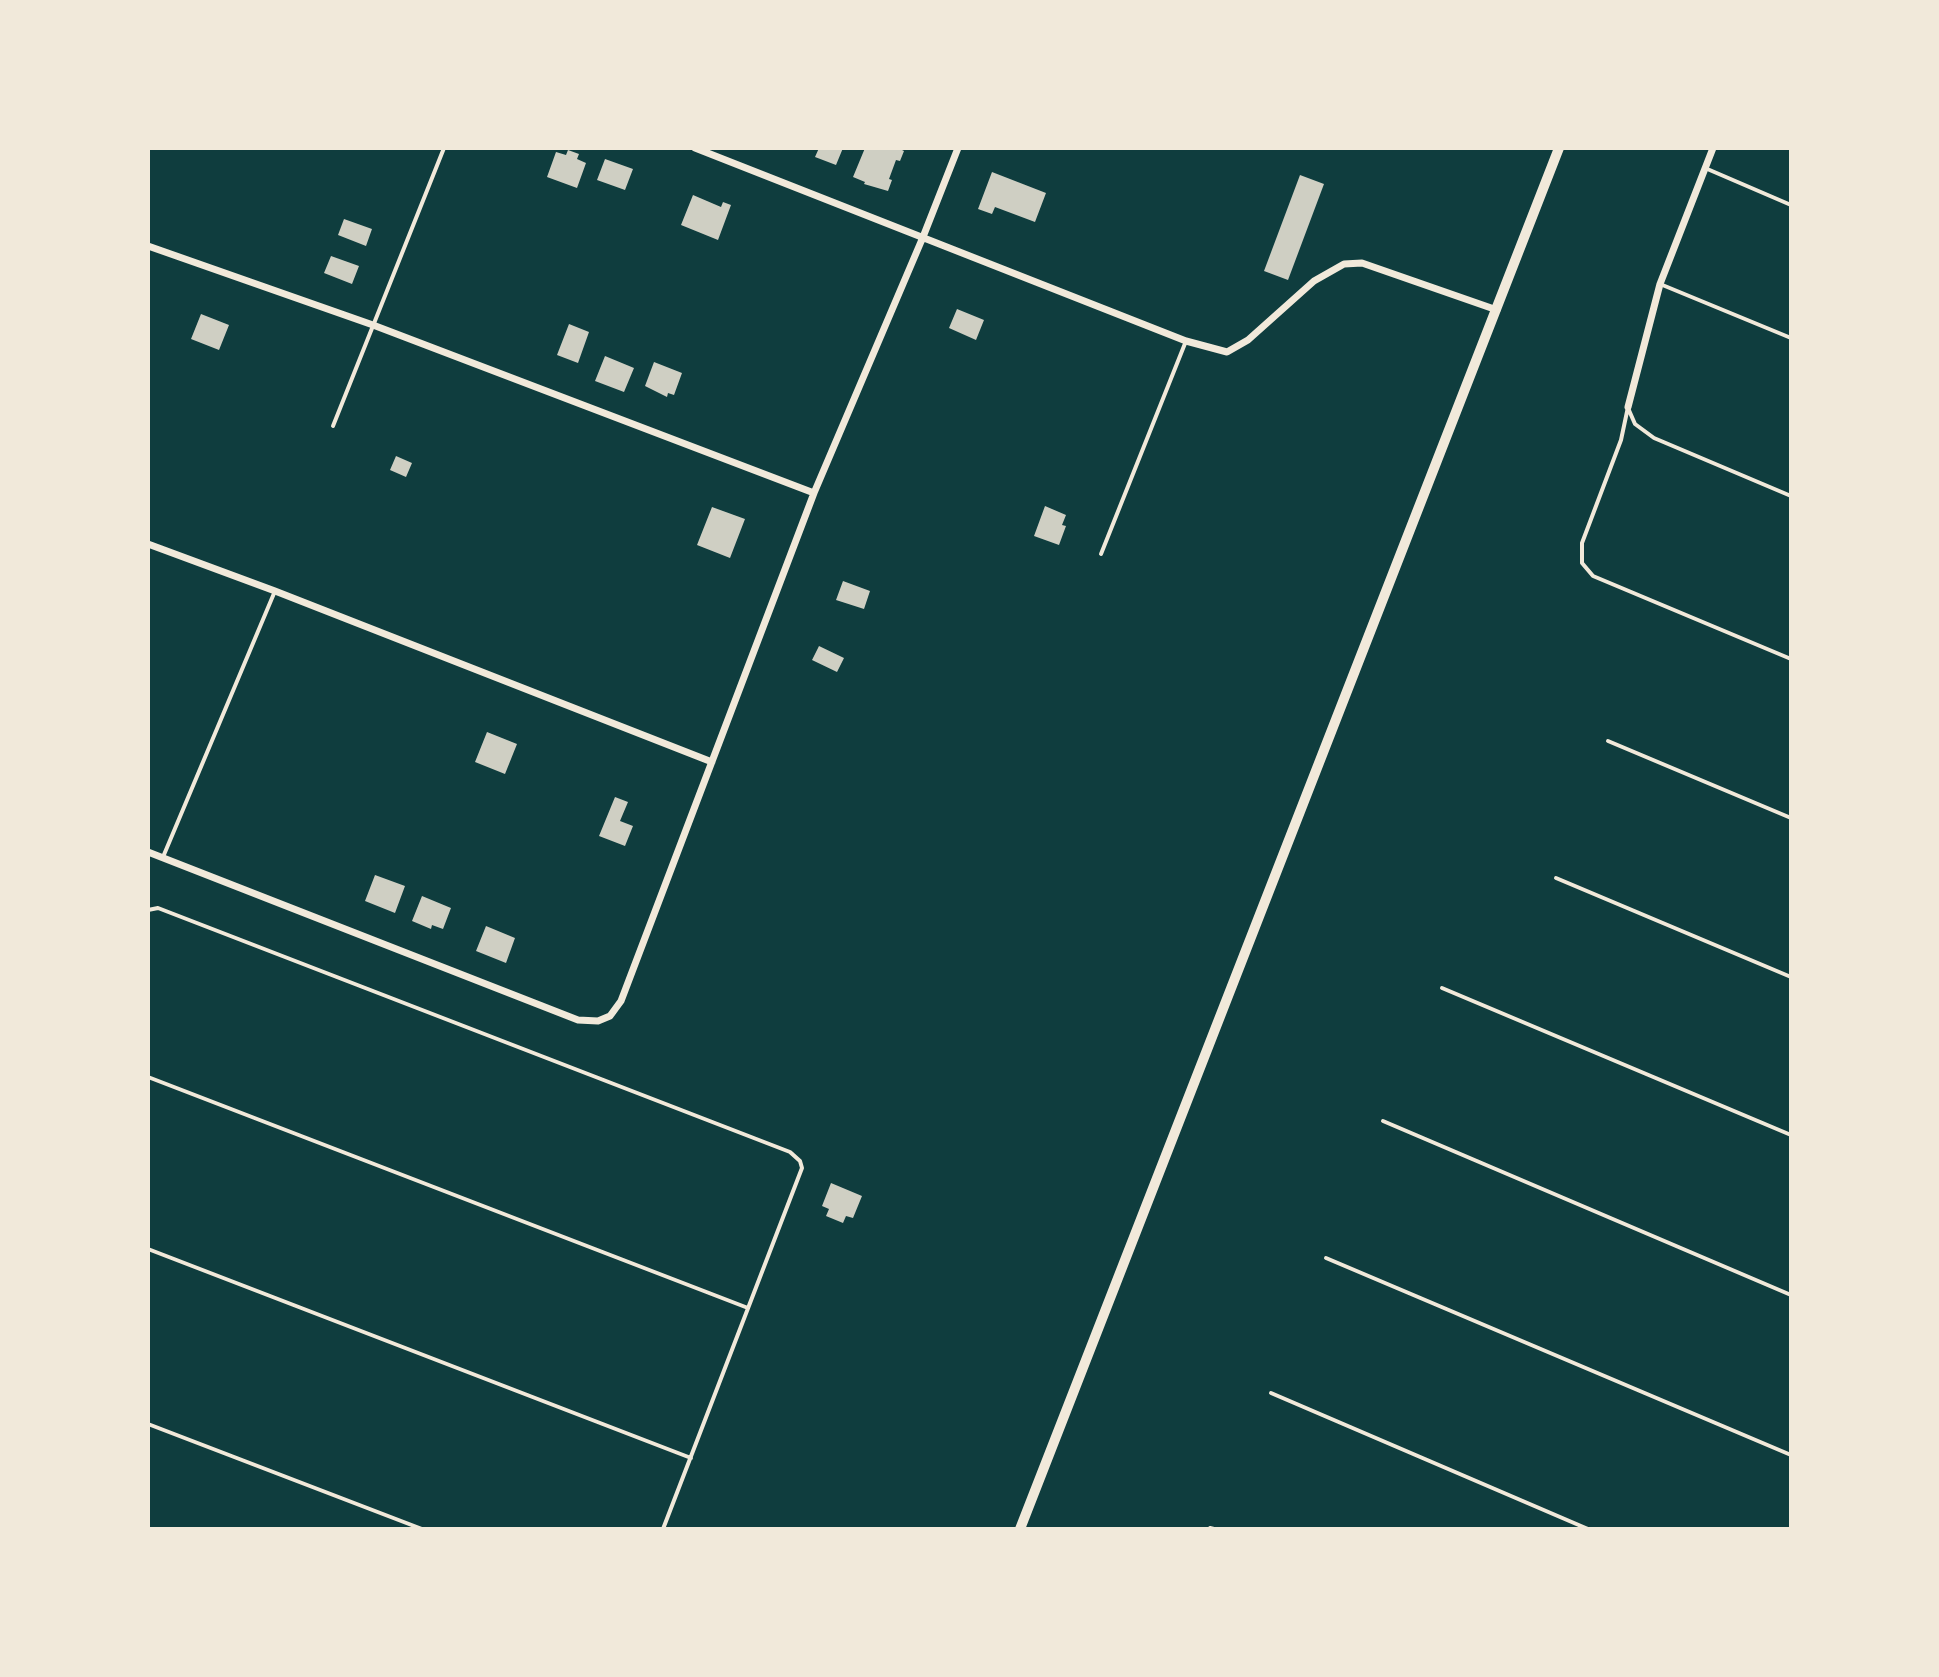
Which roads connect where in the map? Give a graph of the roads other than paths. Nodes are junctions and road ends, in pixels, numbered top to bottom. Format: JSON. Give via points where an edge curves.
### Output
{"nodes":[{"id":1,"x":444,"y":148,"type":"edge"},
{"id":2,"x":695,"y":148,"type":"edge"},
{"id":3,"x":958,"y":148,"type":"edge"},
{"id":4,"x":1559,"y":148,"type":"edge"},
{"id":5,"x":1713,"y":148,"type":"edge"},
{"id":6,"x":1705,"y":168,"type":"junction"},
{"id":7,"x":1791,"y":205,"type":"edge"},
{"id":8,"x":923,"y":237,"type":"junction"},
{"id":9,"x":148,"y":246,"type":"edge"},
{"id":10,"x":1660,"y":284,"type":"junction"},
{"id":11,"x":1497,"y":310,"type":"junction"},
{"id":12,"x":373,"y":325,"type":"junction"},
{"id":13,"x":1791,"y":338,"type":"edge"},
{"id":14,"x":1186,"y":341,"type":"junction"},
{"id":15,"x":1628,"y":407,"type":"junction"},
{"id":16,"x":333,"y":426,"type":"dead end"},
{"id":17,"x":814,"y":493,"type":"junction"},
{"id":18,"x":1791,"y":496,"type":"edge"},
{"id":19,"x":148,"y":544,"type":"edge"},
{"id":20,"x":1101,"y":554,"type":"dead end"},
{"id":21,"x":275,"y":591,"type":"junction"},
{"id":22,"x":1791,"y":659,"type":"edge"},
{"id":23,"x":1608,"y":741,"type":"dead end"},
{"id":24,"x":712,"y":762,"type":"junction"},
{"id":25,"x":1791,"y":818,"type":"edge"},
{"id":26,"x":148,"y":852,"type":"edge"},
{"id":27,"x":163,"y":857,"type":"junction"},
{"id":28,"x":1556,"y":878,"type":"dead end"},
{"id":29,"x":148,"y":910,"type":"edge"},
{"id":30,"x":1791,"y":977,"type":"edge"},
{"id":31,"x":1442,"y":988,"type":"dead end"},
{"id":32,"x":148,"y":1077,"type":"edge"},
{"id":33,"x":1383,"y":1121,"type":"dead end"},
{"id":34,"x":1791,"y":1135,"type":"edge"},
{"id":35,"x":148,"y":1249,"type":"edge"},
{"id":36,"x":1326,"y":1258,"type":"dead end"},
{"id":37,"x":1791,"y":1295,"type":"edge"},
{"id":38,"x":748,"y":1308,"type":"junction"},
{"id":39,"x":1271,"y":1393,"type":"dead end"},
{"id":40,"x":148,"y":1424,"type":"edge"},
{"id":41,"x":1791,"y":1455,"type":"edge"},
{"id":42,"x":691,"y":1458,"type":"junction"},
{"id":43,"x":422,"y":1529,"type":"edge"},
{"id":44,"x":663,"y":1529,"type":"edge"},
{"id":45,"x":1020,"y":1529,"type":"edge"},
{"id":46,"x":1588,"y":1529,"type":"edge"}],
"edges":[{"from":1,"to":12,"type":"lane"},
{"from":2,"to":8,"type":"street"},
{"from":3,"to":8,"type":"street"},
{"from":4,"to":11,"type":"main road"},
{"from":5,"to":6,"type":"street"},
{"from":6,"to":7,"type":"lane"},
{"from":6,"to":10,"type":"street"},
{"from":8,"to":14,"type":"street"},
{"from":8,"to":17,"type":"street"},
{"from":9,"to":12,"type":"street"},
{"from":10,"to":13,"type":"lane"},
{"from":10,"to":15,"type":"street"},
{"from":11,"to":14,"type":"street","via":[[1362,263],[1344,264],[1314,281],[1227,352]]},
{"from":11,"to":45,"type":"main road"},
{"from":12,"to":16,"type":"lane"},
{"from":12,"to":17,"type":"street"},
{"from":14,"to":20,"type":"lane"},
{"from":15,"to":18,"type":"lane","via":[[1635,424],[1654,438]]},
{"from":15,"to":22,"type":"lane","via":[[1582,543],[1582,563],[1593,576]]},
{"from":17,"to":24,"type":"street"},
{"from":19,"to":21,"type":"street"},
{"from":21,"to":24,"type":"street"},
{"from":21,"to":27,"type":"lane"},
{"from":23,"to":25,"type":"lane"},
{"from":24,"to":27,"type":"street","via":[[621,1001],[610,1016],[598,1021],[578,1020]]},
{"from":26,"to":27,"type":"street"},
{"from":28,"to":30,"type":"lane"},
{"from":29,"to":38,"type":"lane","via":[[158,908],[790,1152],[802,1168]]},
{"from":31,"to":34,"type":"lane"},
{"from":32,"to":38,"type":"lane"},
{"from":33,"to":37,"type":"lane"},
{"from":35,"to":42,"type":"lane"},
{"from":36,"to":41,"type":"lane"},
{"from":38,"to":42,"type":"lane"},
{"from":39,"to":46,"type":"lane"},
{"from":40,"to":43,"type":"lane"},
{"from":42,"to":44,"type":"lane"}]}
